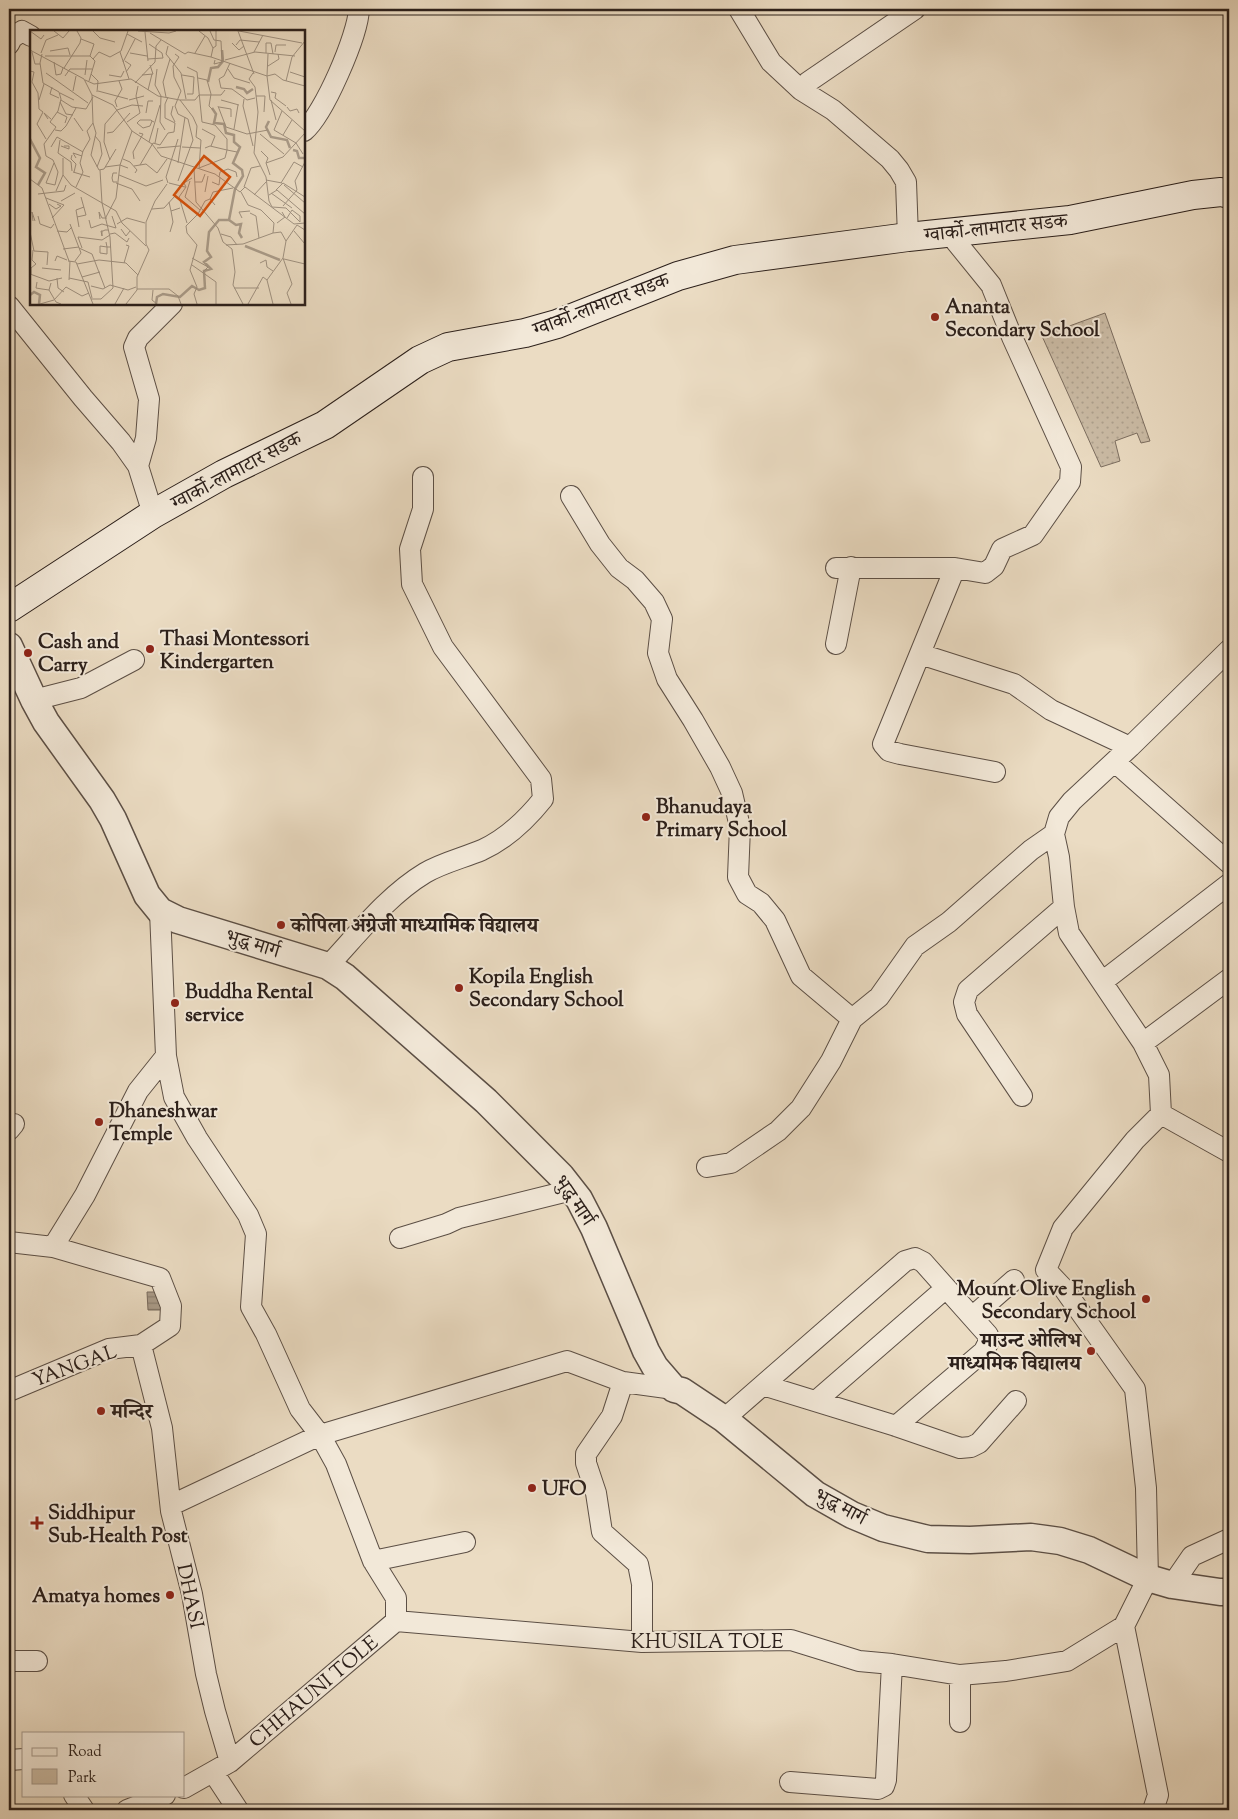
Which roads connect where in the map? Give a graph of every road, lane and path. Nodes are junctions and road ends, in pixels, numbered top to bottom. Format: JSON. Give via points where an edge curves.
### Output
{"nodes":[{"id":1,"x":359,"y":9,"type":"edge"},
{"id":2,"x":739,"y":9,"type":"edge"},
{"id":3,"x":915,"y":9,"type":"edge"},
{"id":4,"x":30,"y":35,"type":"edge"},
{"id":5,"x":9,"y":44,"type":"edge"},
{"id":6,"x":801,"y":90,"type":"junction"},
{"id":7,"x":305,"y":130,"type":"edge"},
{"id":8,"x":1229,"y":194,"type":"edge"},
{"id":9,"x":948,"y":232,"type":"junction"},
{"id":10,"x":908,"y":237,"type":"junction"},
{"id":11,"x":171,"y":305,"type":"edge"},
{"id":12,"x":9,"y":306,"type":"edge"},
{"id":13,"x":138,"y":466,"type":"junction"},
{"id":14,"x":423,"y":476,"type":"dead end"},
{"id":15,"x":571,"y":496,"type":"dead end"},
{"id":16,"x":153,"y":514,"type":"junction"},
{"id":17,"x":955,"y":568,"type":"junction"},
{"id":18,"x":9,"y":608,"type":"edge"},
{"id":19,"x":836,"y":644,"type":"dead end"},
{"id":20,"x":9,"y":646,"type":"edge"},
{"id":21,"x":1229,"y":650,"type":"edge"},
{"id":22,"x":920,"y":654,"type":"junction"},
{"id":23,"x":134,"y":660,"type":"dead end"},
{"id":24,"x":34,"y":700,"type":"junction"},
{"id":25,"x":1130,"y":747,"type":"junction"},
{"id":26,"x":1115,"y":762,"type":"junction"},
{"id":27,"x":995,"y":772,"type":"dead end"},
{"id":28,"x":1054,"y":834,"type":"junction"},
{"id":29,"x":1229,"y":863,"type":"edge"},
{"id":30,"x":1229,"y":884,"type":"edge"},
{"id":31,"x":1064,"y":907,"type":"junction"},
{"id":32,"x":160,"y":911,"type":"junction"},
{"id":33,"x":328,"y":966,"type":"junction"},
{"id":34,"x":1229,"y":979,"type":"edge"},
{"id":35,"x":1102,"y":982,"type":"junction"},
{"id":36,"x":852,"y":1019,"type":"junction"},
{"id":37,"x":1143,"y":1043,"type":"junction"},
{"id":38,"x":166,"y":1056,"type":"junction"},
{"id":39,"x":1022,"y":1096,"type":"dead end"},
{"id":40,"x":1161,"y":1114,"type":"junction"},
{"id":41,"x":1229,"y":1152,"type":"edge"},
{"id":42,"x":707,"y":1167,"type":"dead end"},
{"id":43,"x":572,"y":1190,"type":"junction"},
{"id":44,"x":400,"y":1238,"type":"dead end"},
{"id":45,"x":9,"y":1242,"type":"edge"},
{"id":46,"x":53,"y":1247,"type":"junction"},
{"id":47,"x":1014,"y":1280,"type":"dead end"},
{"id":48,"x":946,"y":1288,"type":"junction"},
{"id":49,"x":972,"y":1318,"type":"junction"},
{"id":50,"x":141,"y":1345,"type":"junction"},
{"id":51,"x":623,"y":1382,"type":"junction"},
{"id":52,"x":763,"y":1385,"type":"junction"},
{"id":53,"x":674,"y":1389,"type":"junction"},
{"id":54,"x":9,"y":1391,"type":"edge"},
{"id":55,"x":816,"y":1401,"type":"junction"},
{"id":56,"x":1016,"y":1401,"type":"dead end"},
{"id":57,"x":724,"y":1419,"type":"junction"},
{"id":58,"x":896,"y":1426,"type":"junction"},
{"id":59,"x":320,"y":1434,"type":"junction"},
{"id":60,"x":170,"y":1502,"type":"junction"},
{"id":61,"x":1229,"y":1539,"type":"edge"},
{"id":62,"x":465,"y":1542,"type":"dead end"},
{"id":63,"x":373,"y":1562,"type":"junction"},
{"id":64,"x":1160,"y":1581,"type":"junction"},
{"id":65,"x":1229,"y":1592,"type":"edge"},
{"id":66,"x":396,"y":1621,"type":"junction"},
{"id":67,"x":1124,"y":1626,"type":"junction"},
{"id":68,"x":642,"y":1642,"type":"junction"},
{"id":69,"x":9,"y":1661,"type":"edge"},
{"id":70,"x":37,"y":1661,"type":"dead end"},
{"id":71,"x":892,"y":1664,"type":"junction"},
{"id":72,"x":960,"y":1675,"type":"junction"},
{"id":73,"x":960,"y":1722,"type":"dead end"},
{"id":74,"x":9,"y":1760,"type":"edge"},
{"id":75,"x":22,"y":1760,"type":"edge"},
{"id":76,"x":230,"y":1762,"type":"junction"},
{"id":77,"x":213,"y":1772,"type":"junction"},
{"id":78,"x":790,"y":1782,"type":"dead end"},
{"id":79,"x":185,"y":1787,"type":"edge"},
{"id":80,"x":75,"y":1796,"type":"edge"},
{"id":81,"x":162,"y":1796,"type":"edge"},
{"id":82,"x":84,"y":1810,"type":"edge"},
{"id":83,"x":127,"y":1810,"type":"edge"},
{"id":84,"x":238,"y":1810,"type":"edge"},
{"id":85,"x":1153,"y":1810,"type":"edge"}],
"edges":[{"from":1,"to":7,"type":"street","via":[[354,33],[329,96]]},
{"from":2,"to":6,"type":"street","via":[[771,62]]},
{"from":3,"to":6,"type":"street"},
{"from":4,"to":5,"type":"street","via":[[22,31]]},
{"from":6,"to":10,"type":"street","via":[[834,110],[899,170],[906,182]]},
{"from":8,"to":9,"type":"main road","name":"ग्वार्को-लामाटार सडक","via":[[1193,195],[1070,220]]},
{"from":9,"to":10,"type":"main road","name":"ग्वार्को-लामाटार सडक"},
{"from":9,"to":17,"type":"street","via":[[991,285],[1071,467],[1070,482],[1033,535],[1002,549],[994,566],[985,573]]},
{"from":10,"to":16,"type":"main road","name":"ग्वार्को-लामाटार सडक","via":[[735,260],[678,276],[558,324],[448,347],[420,360],[325,424],[224,474]]},
{"from":11,"to":13,"type":"street","via":[[138,338],[134,347],[150,399],[146,438]]},
{"from":12,"to":13,"type":"street"},
{"from":13,"to":16,"type":"street"},
{"from":14,"to":33,"type":"street","via":[[423,509],[410,549],[412,584],[443,647],[541,779],[543,799],[524,822],[484,849],[425,873],[399,892]]},
{"from":15,"to":36,"type":"street","via":[[600,544],[620,568],[636,580],[654,602],[662,619],[658,653],[667,679],[732,792],[740,827],[738,877],[747,894],[775,920],[800,976]]},
{"from":16,"to":18,"type":"main road","name":"ग्वार्को-लामाटार सडक"},
{"from":17,"to":19,"type":"street","via":[[844,567]]},
{"from":17,"to":22,"type":"street"},
{"from":20,"to":24,"type":"street","name":"भुद्ध मार्ग"},
{"from":21,"to":25,"type":"street"},
{"from":22,"to":25,"type":"street","via":[[1014,684],[1051,710]]},
{"from":22,"to":27,"type":"street","via":[[883,744],[900,754]]},
{"from":23,"to":24,"type":"street","via":[[81,688]]},
{"from":24,"to":32,"type":"street","name":"भुद्ध मार्ग","via":[[102,800],[147,895]]},
{"from":25,"to":26,"type":"street"},
{"from":26,"to":28,"type":"street","via":[[1072,801],[1059,817]]},
{"from":26,"to":29,"type":"street"},
{"from":28,"to":31,"type":"street"},
{"from":28,"to":36,"type":"street","via":[[1031,850],[949,922],[915,946],[879,997]]},
{"from":30,"to":35,"type":"street"},
{"from":31,"to":35,"type":"street","via":[[1069,933]]},
{"from":31,"to":39,"type":"street","via":[[968,990],[964,1002],[967,1014]]},
{"from":32,"to":33,"type":"street","name":"भुद्ध मार्ग","via":[[178,920]]},
{"from":32,"to":38,"type":"street"},
{"from":33,"to":43,"type":"street","name":"भुद्ध मार्ग","via":[[486,1100]]},
{"from":34,"to":37,"type":"street"},
{"from":35,"to":37,"type":"street"},
{"from":36,"to":42,"type":"street","via":[[831,1061],[801,1108],[778,1131],[731,1163]]},
{"from":37,"to":40,"type":"street","via":[[1159,1075]]},
{"from":38,"to":46,"type":"street","via":[[138,1091],[85,1195]]},
{"from":38,"to":59,"type":"street","via":[[174,1098],[256,1234],[251,1307],[300,1409]]},
{"from":40,"to":41,"type":"street"},
{"from":40,"to":64,"type":"street","via":[[1135,1140],[1063,1228],[1046,1270],[1064,1289],[1135,1390]]},
{"from":43,"to":44,"type":"street","via":[[459,1218]]},
{"from":43,"to":53,"type":"street","name":"भुद्ध मार्ग","via":[[594,1228],[646,1351]]},
{"from":45,"to":46,"type":"street"},
{"from":46,"to":50,"type":"street","via":[[160,1278],[171,1306],[170,1326]]},
{"from":47,"to":49,"type":"street"},
{"from":48,"to":49,"type":"street"},
{"from":48,"to":52,"type":"street","via":[[923,1262],[915,1258],[905,1261]]},
{"from":48,"to":55,"type":"street"},
{"from":49,"to":58,"type":"street","via":[[988,1336],[984,1351]]},
{"from":50,"to":54,"type":"street","name":"YANGAL","via":[[109,1349]]},
{"from":50,"to":60,"type":"street","name":"DHASI","via":[[162,1428]]},
{"from":51,"to":53,"type":"street"},
{"from":51,"to":59,"type":"street","via":[[567,1361]]},
{"from":51,"to":68,"type":"street","via":[[612,1416],[586,1454],[586,1463],[596,1494],[602,1532],[638,1564],[642,1584]]},
{"from":52,"to":55,"type":"street"},
{"from":52,"to":57,"type":"street"},
{"from":53,"to":57,"type":"street","name":"भुद्ध मार्ग"},
{"from":55,"to":58,"type":"street"},
{"from":56,"to":58,"type":"street","via":[[979,1443],[971,1447],[960,1448]]},
{"from":57,"to":64,"type":"street","name":"भुद्ध मार्ग","via":[[815,1494],[883,1528],[928,1539],[1031,1537],[1060,1541]]},
{"from":59,"to":60,"type":"street","via":[[178,1502]]},
{"from":59,"to":63,"type":"street","via":[[336,1464]]},
{"from":60,"to":76,"type":"street","name":"DHASI","via":[[192,1594],[206,1674]]},
{"from":61,"to":64,"type":"street","via":[[1192,1556]]},
{"from":62,"to":63,"type":"street"},
{"from":63,"to":66,"type":"street","via":[[396,1598]]},
{"from":64,"to":65,"type":"street","name":"भुद्ध मार्ग"},
{"from":64,"to":67,"type":"street"},
{"from":66,"to":68,"type":"street","name":"KHUSILA TOLE"},
{"from":66,"to":76,"type":"street","name":"CHHAUNI TOLE"},
{"from":67,"to":72,"type":"street","name":"KHUSILA TOLE","via":[[1066,1661]]},
{"from":67,"to":85,"type":"street","via":[[1158,1795]]},
{"from":68,"to":71,"type":"street","name":"KHUSILA TOLE","via":[[791,1640],[859,1661]]},
{"from":69,"to":70,"type":"street"},
{"from":71,"to":72,"type":"street","name":"KHUSILA TOLE"},
{"from":71,"to":78,"type":"street","via":[[884,1786],[878,1789]]},
{"from":72,"to":73,"type":"street"},
{"from":74,"to":75,"type":"street"},
{"from":76,"to":77,"type":"street","name":"CHHAUNI TOLE"},
{"from":77,"to":79,"type":"street","name":"CHHAUNI TOLE"},
{"from":77,"to":84,"type":"street"},
{"from":80,"to":82,"type":"street"},
{"from":81,"to":83,"type":"street"}]}
